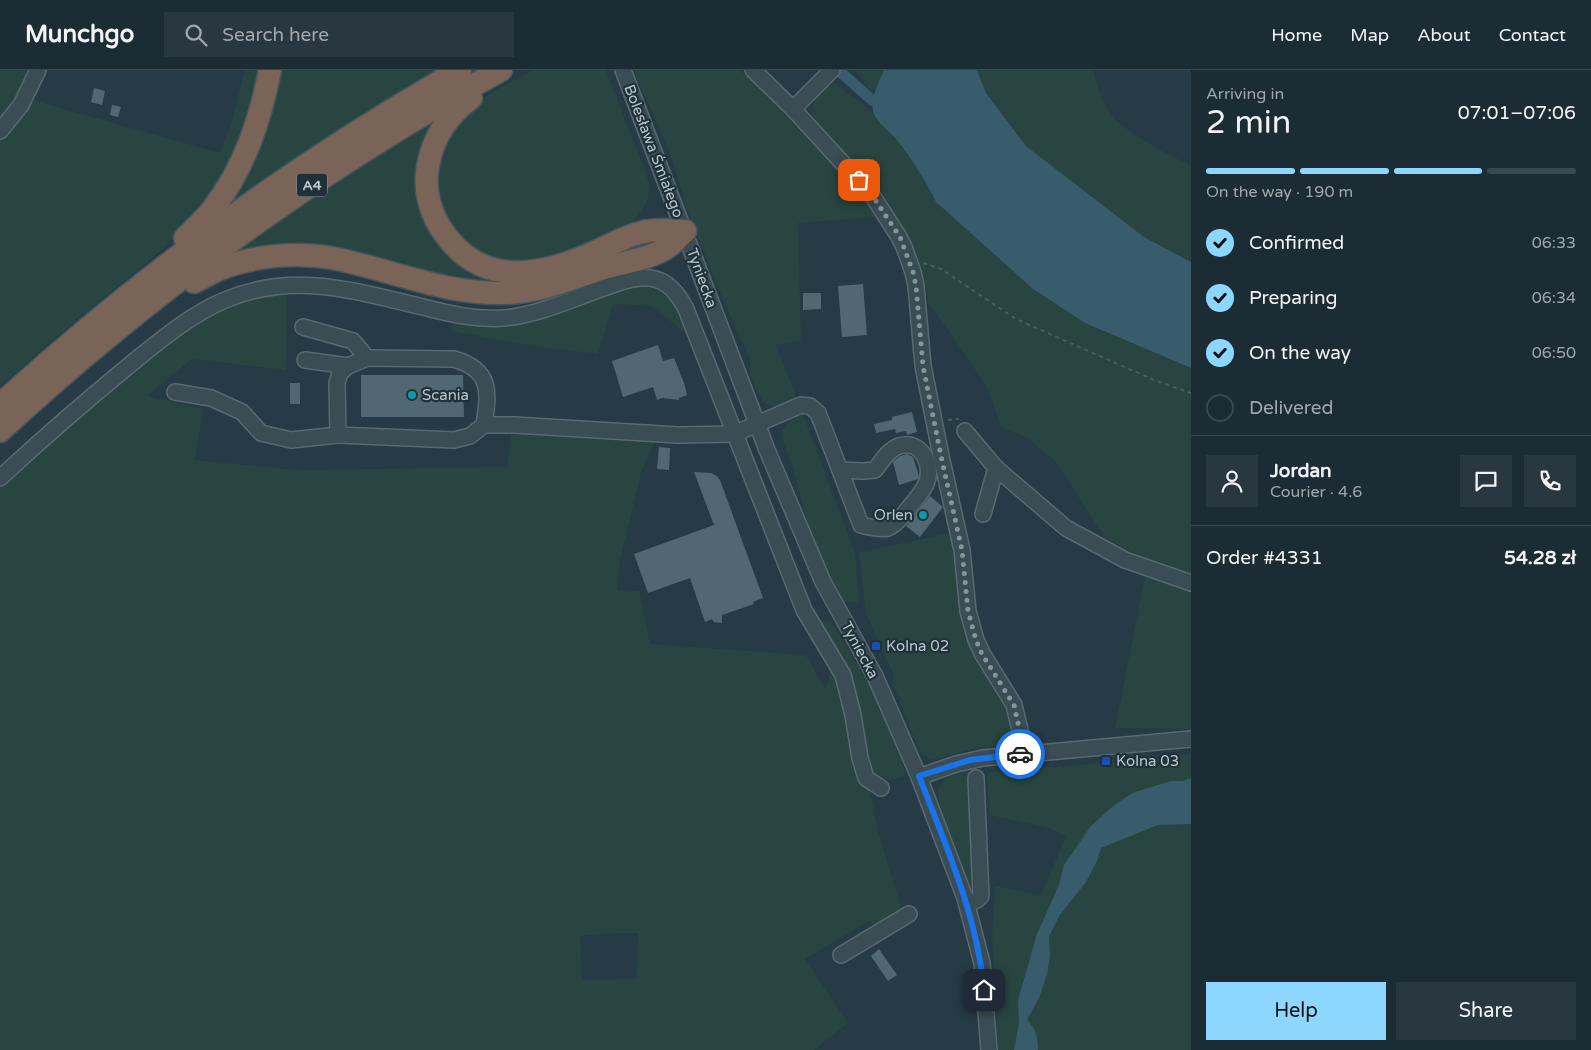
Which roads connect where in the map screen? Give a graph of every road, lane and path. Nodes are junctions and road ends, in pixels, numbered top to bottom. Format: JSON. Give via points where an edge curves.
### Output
{"nodes":[{"id":1,"x":38,"y":70,"type":"edge"},
{"id":2,"x":270,"y":70,"type":"edge"},
{"id":3,"x":460,"y":70,"type":"edge"},
{"id":4,"x":501,"y":70,"type":"edge"},
{"id":5,"x":511,"y":70,"type":"edge"},
{"id":6,"x":623,"y":70,"type":"edge"},
{"id":7,"x":753,"y":70,"type":"edge"},
{"id":8,"x":830,"y":72,"type":"edge"},
{"id":9,"x":793,"y":109,"type":"junction"},
{"id":10,"x":0,"y":131,"type":"edge"},
{"id":11,"x":685,"y":231,"type":"junction"},
{"id":12,"x":908,"y":258,"type":"junction"},
{"id":13,"x":142,"y":284,"type":"junction"},
{"id":14,"x":134,"y":315,"type":"junction"},
{"id":15,"x":303,"y":327,"type":"dead end"},
{"id":16,"x":367,"y":358,"type":"junction"},
{"id":17,"x":305,"y":360,"type":"dead end"},
{"id":18,"x":348,"y":366,"type":"junction"},
{"id":19,"x":175,"y":392,"type":"dead end"},
{"id":20,"x":1191,"y":393,"type":"edge"},
{"id":21,"x":0,"y":405,"type":"edge"},
{"id":22,"x":941,"y":420,"type":"dead end"},
{"id":23,"x":757,"y":424,"type":"junction"},
{"id":24,"x":484,"y":425,"type":"junction"},
{"id":25,"x":962,"y":425,"type":"joint"},
{"id":26,"x":0,"y":431,"type":"edge"},
{"id":27,"x":734,"y":434,"type":"junction"},
{"id":28,"x":338,"y":435,"type":"junction"},
{"id":29,"x":934,"y":458,"type":"junction"},
{"id":30,"x":996,"y":468,"type":"junction"},
{"id":31,"x":840,"y":470,"type":"junction"},
{"id":32,"x":0,"y":478,"type":"edge"},
{"id":33,"x":983,"y":514,"type":"dead end"},
{"id":34,"x":1191,"y":583,"type":"edge"},
{"id":35,"x":1191,"y":739,"type":"edge"},
{"id":36,"x":1021,"y":754,"type":"junction"},
{"id":37,"x":919,"y":776,"type":"junction"},
{"id":38,"x":976,"y":778,"type":"dead end"},
{"id":39,"x":881,"y":788,"type":"dead end"},
{"id":40,"x":967,"y":904,"type":"junction"},
{"id":41,"x":909,"y":914,"type":"dead end"},
{"id":42,"x":841,"y":956,"type":"dead end"},
{"id":43,"x":989,"y":1050,"type":"edge"}],
"edges":[{"from":1,"to":10,"type":"street","via":[[24,100]]},
{"from":2,"to":13,"type":"highway","via":[[253,136],[231,182],[211,210]]},
{"from":3,"to":13,"type":"highway","number":"A4","via":[[279,183]]},
{"from":4,"to":14,"type":"highway","number":"A4","via":[[295,196]]},
{"from":5,"to":11,"type":"highway","via":[[447,119],[432,149],[426,187],[439,227],[450,242],[468,257],[490,268],[528,273],[560,266],[647,231]]},
{"from":6,"to":11,"type":"street","name":"Bolesława Śmiałego"},
{"from":7,"to":9,"type":"street"},
{"from":8,"to":9,"type":"street"},
{"from":9,"to":12,"type":"street","via":[[872,195],[900,237]]},
{"from":11,"to":14,"type":"highway","via":[[658,253],[549,287],[503,294],[455,289],[309,255],[254,259],[226,266]]},
{"from":11,"to":23,"type":"street","name":"Tyniecka"},
{"from":12,"to":20,"type":"path","via":[[941,269],[1016,319]]},
{"from":12,"to":29,"type":"street","via":[[916,286]]},
{"from":13,"to":21,"type":"highway","number":"A4"},
{"from":14,"to":26,"type":"highway","number":"A4"},
{"from":15,"to":16,"type":"street","via":[[353,341]]},
{"from":16,"to":18,"type":"street"},
{"from":16,"to":24,"type":"street","via":[[454,359],[468,363],[478,370],[486,384],[488,399]]},
{"from":17,"to":18,"type":"street"},
{"from":18,"to":28,"type":"street","via":[[340,373],[337,383]]},
{"from":19,"to":28,"type":"street","via":[[211,398],[242,412],[261,433],[291,440]]},
{"from":22,"to":25,"type":"path"},
{"from":23,"to":27,"type":"street"},
{"from":23,"to":31,"type":"street","via":[[801,405],[810,406],[818,413]]},
{"from":23,"to":37,"type":"street","name":"Tyniecka","via":[[812,558],[875,676]]},
{"from":24,"to":27,"type":"street","via":[[515,424],[678,435]]},
{"from":24,"to":28,"type":"street","via":[[470,436],[454,440]]},
{"from":25,"to":30,"type":"street"},
{"from":27,"to":32,"type":"street","via":[[686,309],[680,297],[661,281],[650,278],[627,280],[506,318],[457,316],[325,286],[288,285],[252,290],[184,322],[75,410]]},
{"from":27,"to":39,"type":"street","via":[[804,610],[843,674],[866,778]]},
{"from":29,"to":31,"type":"street","via":[[915,446],[905,445],[890,452],[875,470]]},
{"from":29,"to":31,"type":"street","via":[[926,483],[900,519],[888,528],[861,525]]},
{"from":29,"to":36,"type":"street","via":[[962,550],[971,626],[982,654],[1014,705]]},
{"from":30,"to":33,"type":"street"},
{"from":30,"to":34,"type":"street","via":[[1066,528],[1125,560]]},
{"from":35,"to":36,"type":"street"},
{"from":36,"to":37,"type":"street","via":[[970,760]]},
{"from":37,"to":40,"type":"street","name":"Tyniecka"},
{"from":38,"to":40,"type":"street","via":[[981,896]]},
{"from":40,"to":43,"type":"street","name":"Tyniecka","via":[[982,964]]},
{"from":41,"to":42,"type":"street"}]}
